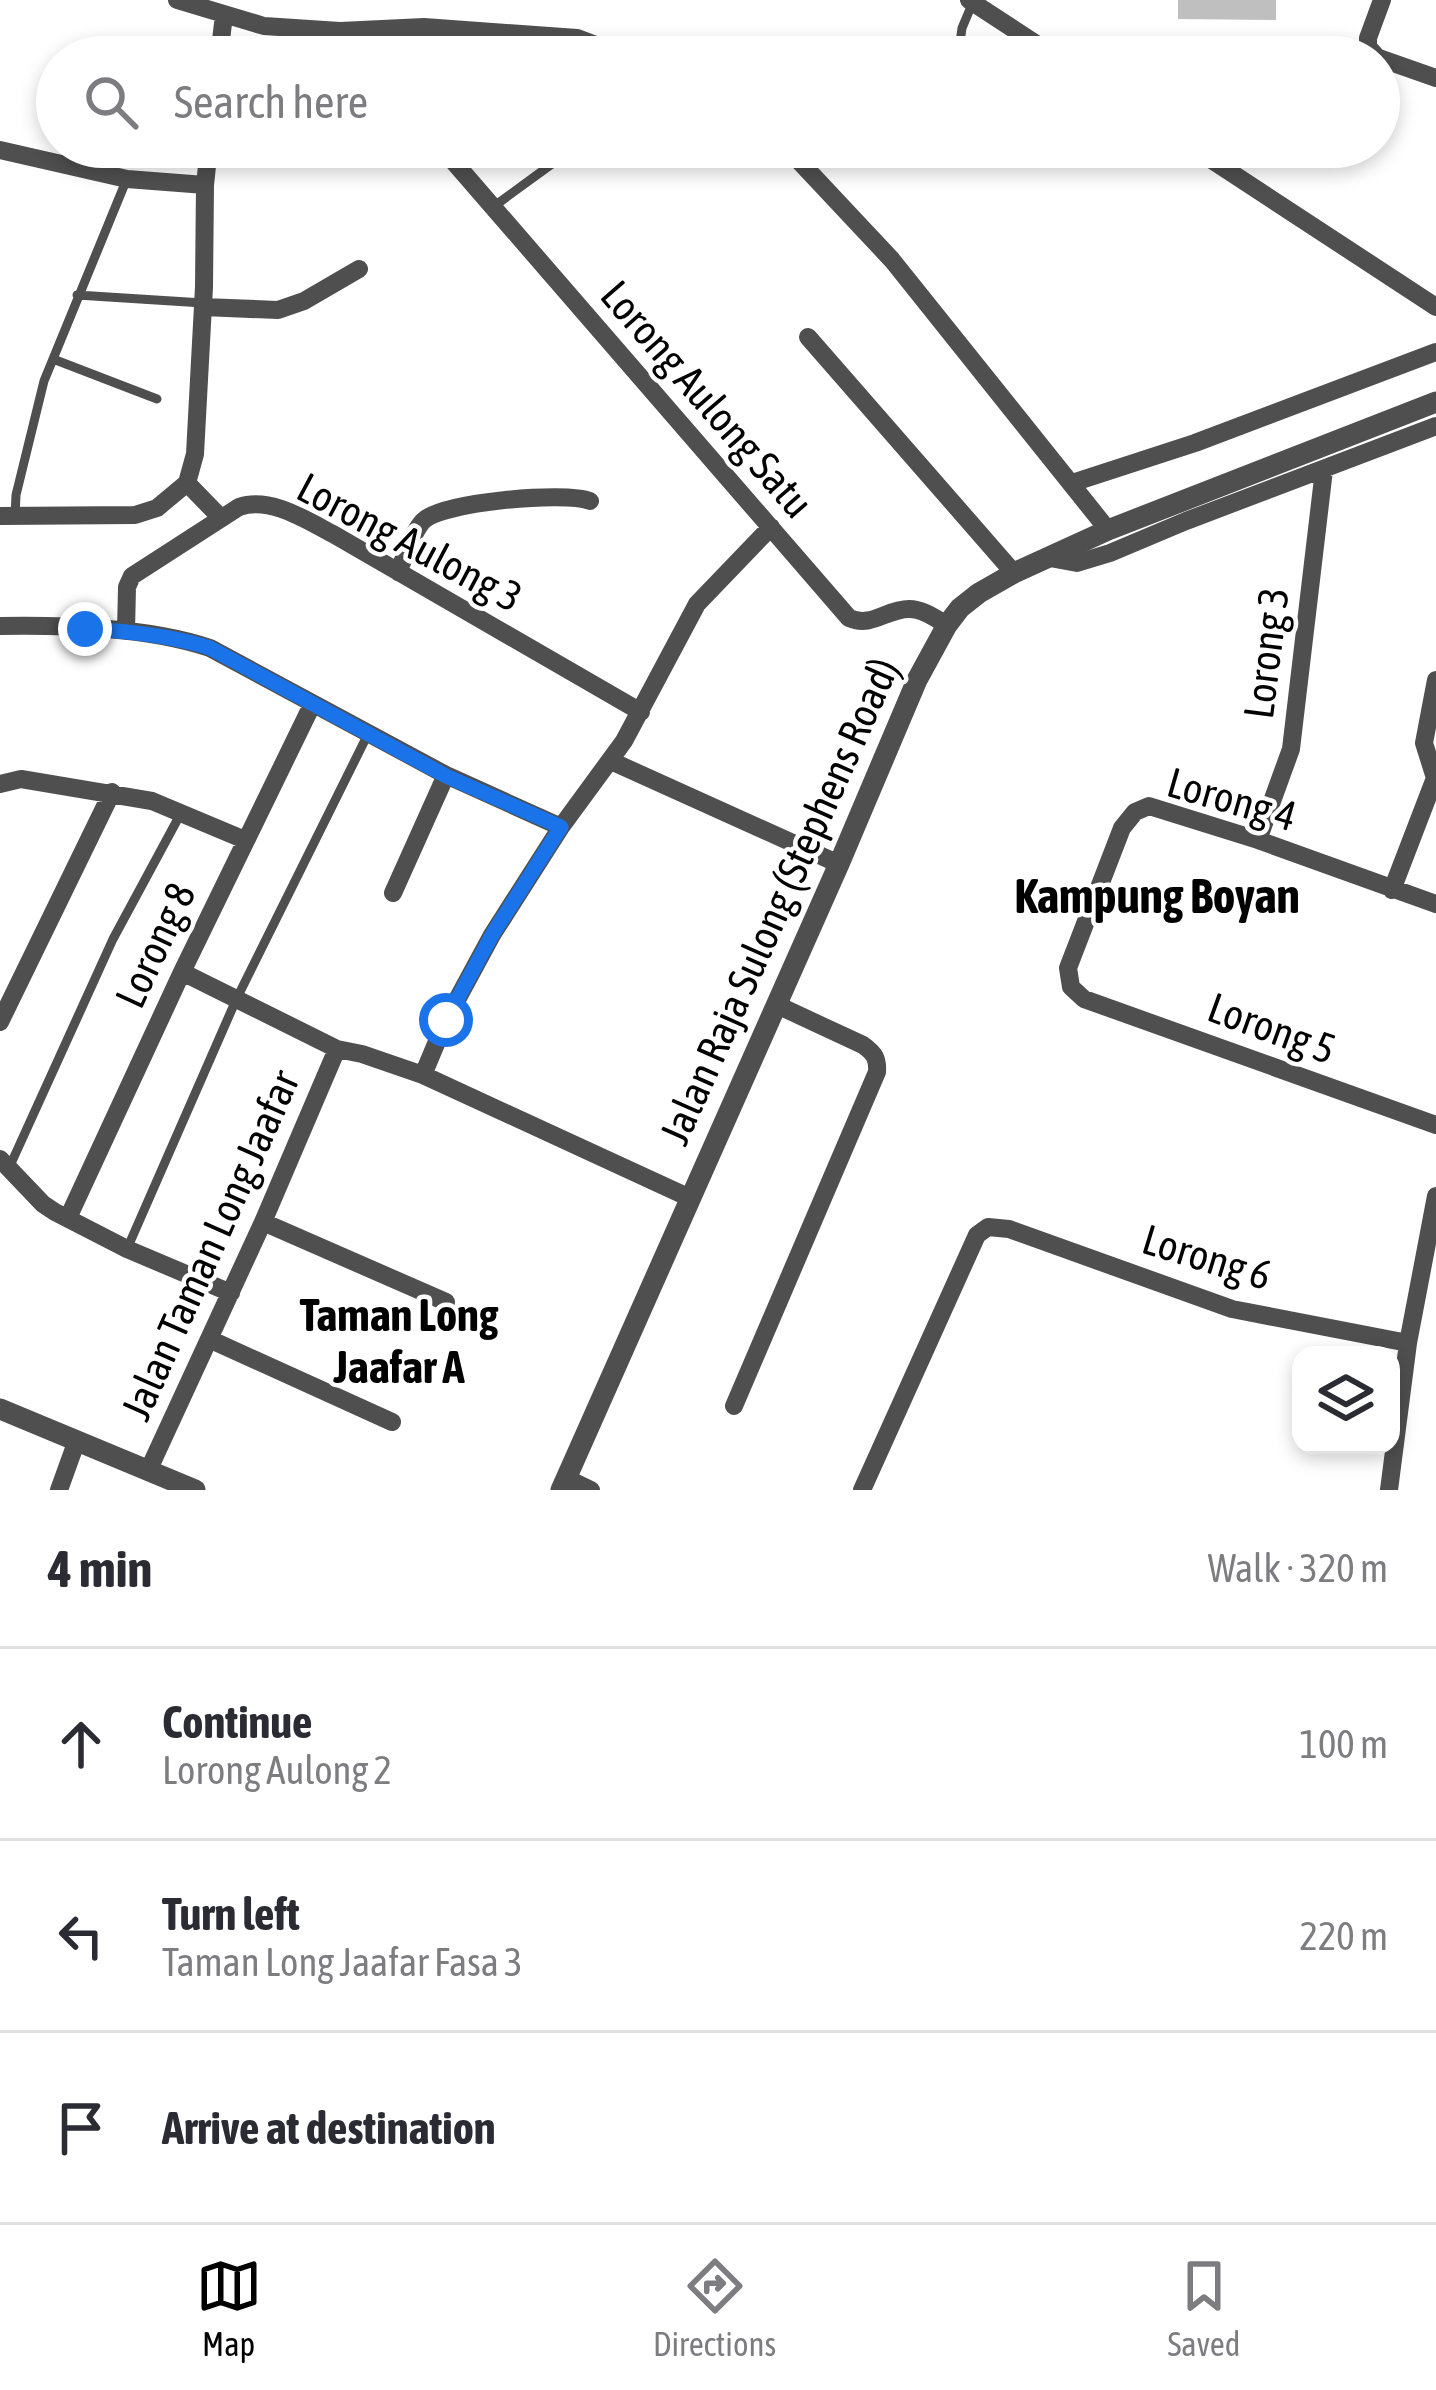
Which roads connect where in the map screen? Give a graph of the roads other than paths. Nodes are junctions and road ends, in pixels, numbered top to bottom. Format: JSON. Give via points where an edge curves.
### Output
{"nodes":[{"id":1,"x":177,"y":0,"type":"edge"},
{"id":2,"x":1382,"y":0,"type":"edge"},
{"id":3,"x":971,"y":1,"type":"edge"},
{"id":4,"x":224,"y":15,"type":"junction"},
{"id":5,"x":340,"y":31,"type":"junction"},
{"id":6,"x":222,"y":36,"type":"edge"},
{"id":7,"x":344,"y":36,"type":"edge"},
{"id":8,"x":549,"y":36,"type":"edge"},
{"id":9,"x":961,"y":36,"type":"edge"},
{"id":10,"x":1024,"y":36,"type":"edge"},
{"id":11,"x":1369,"y":36,"type":"edge"},
{"id":12,"x":1400,"y":65,"type":"edge"},
{"id":13,"x":1436,"y":78,"type":"edge"},
{"id":14,"x":0,"y":150,"type":"edge"},
{"id":15,"x":36,"y":158,"type":"edge"},
{"id":16,"x":79,"y":168,"type":"edge"},
{"id":17,"x":207,"y":168,"type":"edge"},
{"id":18,"x":459,"y":168,"type":"edge"},
{"id":19,"x":546,"y":168,"type":"edge"},
{"id":20,"x":806,"y":168,"type":"edge"},
{"id":21,"x":1224,"y":168,"type":"edge"},
{"id":22,"x":127,"y":179,"type":"junction"},
{"id":23,"x":205,"y":185,"type":"junction"},
{"id":24,"x":493,"y":207,"type":"junction"},
{"id":25,"x":359,"y":269,"type":"dead end"},
{"id":26,"x":77,"y":295,"type":"junction"},
{"id":27,"x":203,"y":305,"type":"junction"},
{"id":28,"x":1436,"y":307,"type":"edge"},
{"id":29,"x":808,"y":337,"type":"dead end"},
{"id":30,"x":1436,"y":352,"type":"edge"},
{"id":31,"x":53,"y":359,"type":"junction"},
{"id":32,"x":158,"y":399,"type":"dead end"},
{"id":33,"x":1436,"y":402,"type":"edge"},
{"id":34,"x":1436,"y":426,"type":"edge"},
{"id":35,"x":1324,"y":470,"type":"junction"},
{"id":36,"x":187,"y":482,"type":"junction"},
{"id":37,"x":1072,"y":483,"type":"junction"},
{"id":38,"x":590,"y":501,"type":"dead end"},
{"id":39,"x":8,"y":516,"type":"edge"},
{"id":40,"x":221,"y":518,"type":"junction"},
{"id":41,"x":770,"y":527,"type":"junction"},
{"id":42,"x":1108,"y":530,"type":"junction"},
{"id":43,"x":1050,"y":558,"type":"junction"},
{"id":44,"x":398,"y":572,"type":"junction"},
{"id":45,"x":1014,"y":574,"type":"junction"},
{"id":46,"x":947,"y":625,"type":"junction"},
{"id":47,"x":0,"y":626,"type":"edge"},
{"id":48,"x":126,"y":631,"type":"junction"},
{"id":49,"x":1436,"y":680,"type":"edge"},
{"id":50,"x":312,"y":705,"type":"junction"},
{"id":51,"x":641,"y":712,"type":"junction"},
{"id":52,"x":368,"y":734,"type":"junction"},
{"id":53,"x":611,"y":761,"type":"junction"},
{"id":54,"x":446,"y":776,"type":"junction"},
{"id":55,"x":0,"y":784,"type":"edge"},
{"id":56,"x":112,"y":792,"type":"junction"},
{"id":57,"x":181,"y":813,"type":"junction"},
{"id":58,"x":561,"y":827,"type":"junction"},
{"id":59,"x":245,"y":840,"type":"junction"},
{"id":60,"x":1258,"y":840,"type":"junction"},
{"id":61,"x":839,"y":864,"type":"junction"},
{"id":62,"x":1392,"y":890,"type":"junction"},
{"id":63,"x":393,"y":893,"type":"dead end"},
{"id":64,"x":1436,"y":904,"type":"edge"},
{"id":65,"x":182,"y":972,"type":"junction"},
{"id":66,"x":236,"y":1000,"type":"junction"},
{"id":67,"x":1084,"y":1000,"type":"joint"},
{"id":68,"x":777,"y":1005,"type":"junction"},
{"id":69,"x":0,"y":1022,"type":"edge"},
{"id":70,"x":337,"y":1049,"type":"junction"},
{"id":71,"x":424,"y":1075,"type":"junction"},
{"id":72,"x":1436,"y":1125,"type":"edge"},
{"id":73,"x":5,"y":1163,"type":"edge"},
{"id":74,"x":1436,"y":1196,"type":"edge"},
{"id":75,"x":690,"y":1198,"type":"junction"},
{"id":76,"x":68,"y":1218,"type":"junction"},
{"id":77,"x":263,"y":1222,"type":"junction"},
{"id":78,"x":127,"y":1249,"type":"junction"},
{"id":79,"x":231,"y":1293,"type":"junction"},
{"id":80,"x":446,"y":1302,"type":"dead end"},
{"id":81,"x":209,"y":1339,"type":"junction"},
{"id":82,"x":1408,"y":1343,"type":"junction"},
{"id":83,"x":734,"y":1406,"type":"dead end"},
{"id":84,"x":0,"y":1409,"type":"edge"},
{"id":85,"x":392,"y":1422,"type":"dead end"},
{"id":86,"x":77,"y":1439,"type":"junction"},
{"id":87,"x":149,"y":1469,"type":"junction"},
{"id":88,"x":564,"y":1484,"type":"edge"},
{"id":89,"x":59,"y":1490,"type":"edge"},
{"id":90,"x":195,"y":1490,"type":"edge"},
{"id":91,"x":591,"y":1490,"type":"edge"},
{"id":92,"x":862,"y":1490,"type":"edge"},
{"id":93,"x":1389,"y":1490,"type":"edge"}],
"edges":[{"from":1,"to":4,"type":"street"},
{"from":2,"to":11,"type":"street"},
{"from":3,"to":9,"type":"lane"},
{"from":3,"to":10,"type":"street"},
{"from":4,"to":5,"type":"street"},
{"from":4,"to":6,"type":"street"},
{"from":5,"to":7,"type":"street"},
{"from":5,"to":8,"type":"street","via":[[424,27]]},
{"from":12,"to":13,"type":"street"},
{"from":14,"to":15,"type":"street"},
{"from":16,"to":22,"type":"street"},
{"from":17,"to":23,"type":"street"},
{"from":18,"to":24,"type":"street","name":"Lorong Aulong Satu"},
{"from":19,"to":24,"type":"lane"},
{"from":20,"to":37,"type":"street","via":[[892,260]]},
{"from":21,"to":28,"type":"street"},
{"from":22,"to":23,"type":"street"},
{"from":22,"to":26,"type":"lane"},
{"from":23,"to":27,"type":"street"},
{"from":24,"to":41,"type":"street","name":"Lorong Aulong Satu"},
{"from":25,"to":27,"type":"street","via":[[278,310]]},
{"from":26,"to":27,"type":"lane"},
{"from":26,"to":31,"type":"lane"},
{"from":27,"to":36,"type":"street"},
{"from":29,"to":45,"type":"street"},
{"from":30,"to":37,"type":"street"},
{"from":31,"to":32,"type":"lane"},
{"from":31,"to":39,"type":"lane"},
{"from":33,"to":42,"type":"street","name":"Jalan Raja Sulong (Stephens Road)"},
{"from":34,"to":35,"type":"street"},
{"from":35,"to":43,"type":"street","via":[[1109,553],[1077,562]]},
{"from":35,"to":60,"type":"street","name":"Lorong 3","via":[[1291,749]]},
{"from":36,"to":39,"type":"street","via":[[135,515]]},
{"from":36,"to":40,"type":"street"},
{"from":37,"to":42,"type":"street"},
{"from":38,"to":44,"type":"street","via":[[529,497],[431,515]]},
{"from":40,"to":44,"type":"street","name":"Lorong Aulong 3","via":[[249,503],[279,509]]},
{"from":40,"to":48,"type":"street","name":"Lorong Aulong 3","via":[[131,576]]},
{"from":41,"to":46,"type":"street","name":"Lorong Aulong Satu","via":[[850,618],[870,622],[910,609]]},
{"from":41,"to":51,"type":"street","via":[[697,604]]},
{"from":42,"to":43,"type":"street","name":"Jalan Raja Sulong (Stephens Road)"},
{"from":43,"to":45,"type":"street","name":"Jalan Raja Sulong (Stephens Road)"},
{"from":44,"to":51,"type":"street","name":"Lorong Aulong 3"},
{"from":45,"to":46,"type":"street","name":"Jalan Raja Sulong (Stephens Road)","via":[[979,593]]},
{"from":46,"to":61,"type":"street","name":"Jalan Raja Sulong (Stephens Road)"},
{"from":47,"to":48,"type":"street"},
{"from":48,"to":50,"type":"street","via":[[210,648]]},
{"from":49,"to":62,"type":"street","via":[[1424,743],[1435,778]]},
{"from":50,"to":52,"type":"street"},
{"from":50,"to":59,"type":"street","name":"Lorong 8"},
{"from":51,"to":53,"type":"street"},
{"from":52,"to":54,"type":"street"},
{"from":52,"to":66,"type":"lane"},
{"from":53,"to":58,"type":"street"},
{"from":53,"to":61,"type":"street"},
{"from":54,"to":58,"type":"street"},
{"from":54,"to":63,"type":"street"},
{"from":55,"to":56,"type":"street","via":[[21,778]]},
{"from":56,"to":57,"type":"street"},
{"from":56,"to":69,"type":"street"},
{"from":57,"to":59,"type":"street"},
{"from":57,"to":73,"type":"lane"},
{"from":58,"to":71,"type":"street","via":[[492,935]]},
{"from":59,"to":65,"type":"street","name":"Lorong 8"},
{"from":60,"to":62,"type":"street","name":"Lorong 4"},
{"from":60,"to":67,"type":"street","name":"Lorong 4","via":[[1149,806],[1135,812],[1069,968],[1071,987]]},
{"from":61,"to":68,"type":"street","name":"Jalan Raja Sulong (Stephens Road)"},
{"from":62,"to":64,"type":"street","name":"Lorong 4"},
{"from":65,"to":66,"type":"street"},
{"from":65,"to":76,"type":"street","name":"Lorong 8"},
{"from":66,"to":70,"type":"street"},
{"from":66,"to":78,"type":"lane"},
{"from":67,"to":72,"type":"street","name":"Lorong 5"},
{"from":68,"to":75,"type":"street","name":"Jalan Raja Sulong (Stephens Road)"},
{"from":68,"to":83,"type":"street","via":[[863,1045],[877,1072]]},
{"from":70,"to":71,"type":"street"},
{"from":70,"to":77,"type":"street","name":"Jalan Taman Long Jaafar"},
{"from":71,"to":75,"type":"street"},
{"from":73,"to":76,"type":"street"},
{"from":74,"to":82,"type":"street"},
{"from":75,"to":88,"type":"street","name":"Jalan Raja Sulong (Stephens Road)"},
{"from":76,"to":78,"type":"street"},
{"from":77,"to":79,"type":"street","name":"Jalan Taman Long Jaafar"},
{"from":77,"to":80,"type":"street"},
{"from":78,"to":79,"type":"street"},
{"from":79,"to":81,"type":"street","name":"Jalan Taman Long Jaafar"},
{"from":81,"to":85,"type":"street"},
{"from":81,"to":87,"type":"street","name":"Jalan Taman Long Jaafar"},
{"from":82,"to":92,"type":"street","name":"Lorong 6","via":[[1232,1309],[988,1227],[977,1235]]},
{"from":82,"to":93,"type":"street"},
{"from":84,"to":86,"type":"street"},
{"from":86,"to":87,"type":"street"},
{"from":86,"to":89,"type":"street"},
{"from":87,"to":90,"type":"street"},
{"from":88,"to":91,"type":"street"}]}
